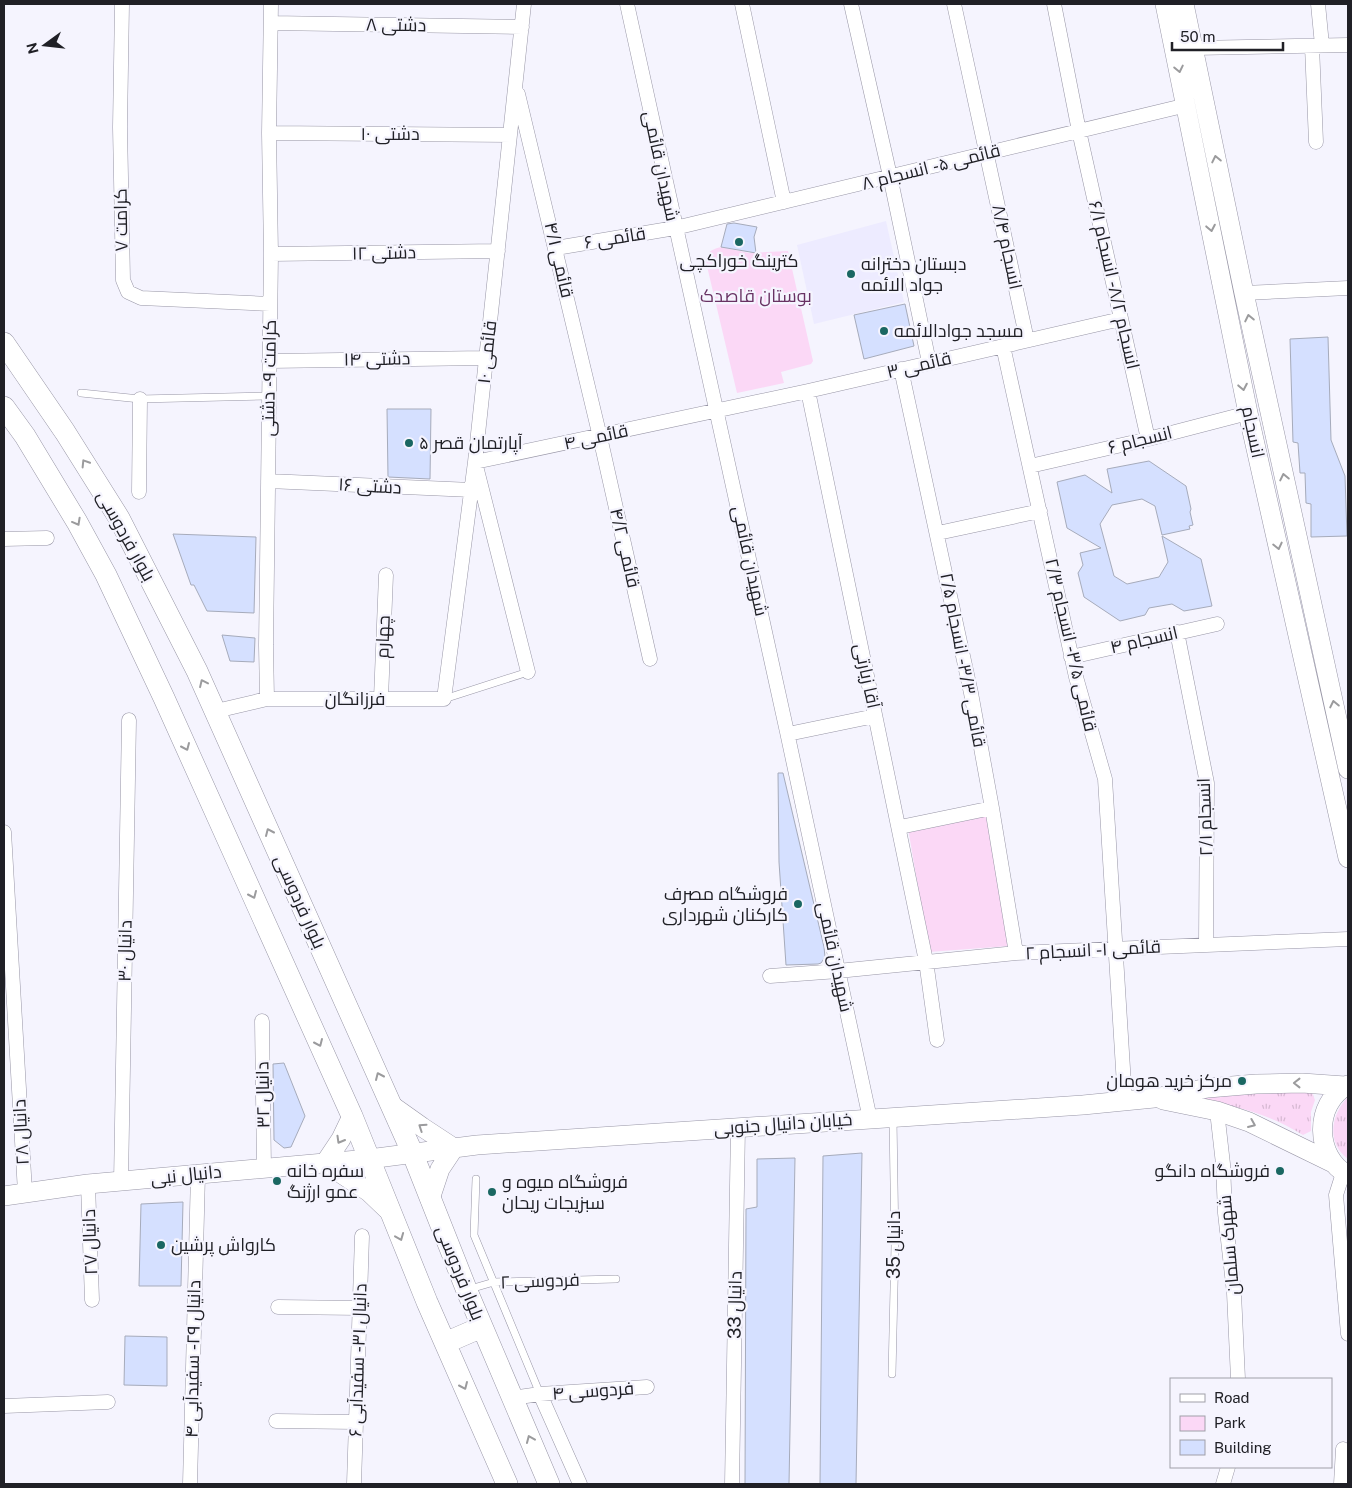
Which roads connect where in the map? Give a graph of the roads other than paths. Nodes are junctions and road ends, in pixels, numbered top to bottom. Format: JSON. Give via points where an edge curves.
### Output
{"nodes":[{"id":1,"x":122,"y":4,"type":"edge"},
{"id":2,"x":271,"y":4,"type":"edge"},
{"id":3,"x":524,"y":4,"type":"edge"},
{"id":4,"x":627,"y":4,"type":"edge"},
{"id":5,"x":742,"y":4,"type":"edge"},
{"id":6,"x":851,"y":4,"type":"edge"},
{"id":7,"x":954,"y":4,"type":"edge"},
{"id":8,"x":1054,"y":4,"type":"edge"},
{"id":9,"x":1165,"y":4,"type":"edge"},
{"id":10,"x":1184,"y":4,"type":"edge"},
{"id":11,"x":1318,"y":4,"type":"edge"},
{"id":12,"x":271,"y":22,"type":"junction"},
{"id":13,"x":522,"y":27,"type":"junction"},
{"id":14,"x":1317,"y":45,"type":"junction"},
{"id":15,"x":1348,"y":45,"type":"edge"},
{"id":16,"x":1194,"y":48,"type":"junction"},
{"id":17,"x":516,"y":83,"type":"junction"},
{"id":18,"x":1187,"y":105,"type":"junction"},
{"id":19,"x":1079,"y":131,"type":"junction"},
{"id":20,"x":269,"y":133,"type":"junction"},
{"id":21,"x":510,"y":135,"type":"junction"},
{"id":22,"x":1316,"y":142,"type":"dead end"},
{"id":23,"x":988,"y":153,"type":"junction"},
{"id":24,"x":890,"y":176,"type":"junction"},
{"id":25,"x":784,"y":202,"type":"junction"},
{"id":26,"x":675,"y":228,"type":"junction"},
{"id":27,"x":556,"y":248,"type":"junction"},
{"id":28,"x":498,"y":251,"type":"junction"},
{"id":29,"x":271,"y":254,"type":"junction"},
{"id":30,"x":1348,"y":288,"type":"edge"},
{"id":31,"x":1244,"y":293,"type":"junction"},
{"id":32,"x":270,"y":304,"type":"junction"},
{"id":33,"x":1121,"y":319,"type":"junction"},
{"id":34,"x":1027,"y":340,"type":"junction"},
{"id":35,"x":4,"y":344,"type":"edge"},
{"id":36,"x":1003,"y":346,"type":"junction"},
{"id":37,"x":486,"y":358,"type":"junction"},
{"id":38,"x":268,"y":360,"type":"junction"},
{"id":39,"x":929,"y":362,"type":"junction"},
{"id":40,"x":901,"y":369,"type":"junction"},
{"id":41,"x":808,"y":391,"type":"junction"},
{"id":42,"x":81,"y":393,"type":"dead end"},
{"id":43,"x":268,"y":396,"type":"junction"},
{"id":44,"x":140,"y":399,"type":"junction"},
{"id":45,"x":4,"y":407,"type":"edge"},
{"id":46,"x":717,"y":411,"type":"junction"},
{"id":47,"x":1248,"y":413,"type":"junction"},
{"id":48,"x":600,"y":437,"type":"junction"},
{"id":49,"x":1148,"y":439,"type":"junction"},
{"id":50,"x":475,"y":462,"type":"junction"},
{"id":51,"x":1030,"y":466,"type":"junction"},
{"id":52,"x":268,"y":481,"type":"junction"},
{"id":53,"x":472,"y":490,"type":"junction"},
{"id":54,"x":138,"y":492,"type":"dead end"},
{"id":55,"x":1040,"y":511,"type":"junction"},
{"id":56,"x":938,"y":533,"type":"junction"},
{"id":57,"x":47,"y":538,"type":"dead end"},
{"id":58,"x":4,"y":539,"type":"edge"},
{"id":59,"x":386,"y":575,"type":"dead end"},
{"id":60,"x":1217,"y":624,"type":"dead end"},
{"id":61,"x":1177,"y":632,"type":"junction"},
{"id":62,"x":1071,"y":657,"type":"junction"},
{"id":63,"x":650,"y":659,"type":"dead end"},
{"id":64,"x":528,"y":672,"type":"joint"},
{"id":65,"x":381,"y":698,"type":"junction"},
{"id":66,"x":267,"y":699,"type":"junction"},
{"id":67,"x":444,"y":699,"type":"junction"},
{"id":68,"x":216,"y":711,"type":"junction"},
{"id":69,"x":876,"y":716,"type":"junction"},
{"id":70,"x":129,"y":720,"type":"dead end"},
{"id":71,"x":788,"y":734,"type":"junction"},
{"id":72,"x":1348,"y":769,"type":"edge"},
{"id":73,"x":992,"y":808,"type":"junction"},
{"id":74,"x":900,"y":827,"type":"junction"},
{"id":75,"x":4,"y":832,"type":"edge"},
{"id":76,"x":1348,"y":858,"type":"edge"},
{"id":77,"x":1348,"y":939,"type":"edge"},
{"id":78,"x":1206,"y":944,"type":"junction"},
{"id":79,"x":1116,"y":948,"type":"junction"},
{"id":80,"x":1016,"y":953,"type":"junction"},
{"id":81,"x":926,"y":961,"type":"junction"},
{"id":82,"x":838,"y":971,"type":"junction"},
{"id":83,"x":770,"y":976,"type":"dead end"},
{"id":84,"x":262,"y":1021,"type":"dead end"},
{"id":85,"x":937,"y":1040,"type":"dead end"},
{"id":86,"x":1347,"y":1085,"type":"edge"},
{"id":87,"x":1154,"y":1098,"type":"junction"},
{"id":88,"x":1125,"y":1101,"type":"junction"},
{"id":89,"x":391,"y":1105,"type":"junction"},
{"id":90,"x":1217,"y":1112,"type":"junction"},
{"id":91,"x":352,"y":1116,"type":"junction"},
{"id":92,"x":893,"y":1117,"type":"junction"},
{"id":93,"x":870,"y":1119,"type":"junction"},
{"id":94,"x":738,"y":1127,"type":"junction"},
{"id":95,"x":454,"y":1148,"type":"junction"},
{"id":96,"x":412,"y":1152,"type":"junction"},
{"id":97,"x":369,"y":1159,"type":"junction"},
{"id":98,"x":325,"y":1163,"type":"junction"},
{"id":99,"x":264,"y":1168,"type":"junction"},
{"id":100,"x":1341,"y":1170,"type":"edge"},
{"id":101,"x":198,"y":1174,"type":"junction"},
{"id":102,"x":476,"y":1179,"type":"dead end"},
{"id":103,"x":121,"y":1182,"type":"junction"},
{"id":104,"x":88,"y":1184,"type":"junction"},
{"id":105,"x":25,"y":1192,"type":"junction"},
{"id":106,"x":4,"y":1196,"type":"edge"},
{"id":107,"x":430,"y":1199,"type":"junction"},
{"id":108,"x":390,"y":1212,"type":"junction"},
{"id":109,"x":362,"y":1236,"type":"dead end"},
{"id":110,"x":616,"y":1279,"type":"dead end"},
{"id":111,"x":494,"y":1282,"type":"junction"},
{"id":112,"x":466,"y":1291,"type":"junction"},
{"id":113,"x":92,"y":1300,"type":"dead end"},
{"id":114,"x":278,"y":1307,"type":"dead end"},
{"id":115,"x":360,"y":1308,"type":"junction"},
{"id":116,"x":482,"y":1327,"type":"junction"},
{"id":117,"x":1348,"y":1334,"type":"edge"},
{"id":118,"x":445,"y":1343,"type":"junction"},
{"id":119,"x":892,"y":1374,"type":"dead end"},
{"id":120,"x":1238,"y":1378,"type":"edge"},
{"id":121,"x":647,"y":1387,"type":"dead end"},
{"id":122,"x":540,"y":1394,"type":"junction"},
{"id":123,"x":512,"y":1398,"type":"junction"},
{"id":124,"x":108,"y":1402,"type":"dead end"},
{"id":125,"x":4,"y":1406,"type":"edge"},
{"id":126,"x":276,"y":1421,"type":"dead end"},
{"id":127,"x":356,"y":1422,"type":"junction"},
{"id":128,"x":1343,"y":1448,"type":"dead end"},
{"id":129,"x":1228,"y":1468,"type":"edge"},
{"id":130,"x":190,"y":1484,"type":"edge"},
{"id":131,"x":354,"y":1484,"type":"edge"},
{"id":132,"x":507,"y":1484,"type":"edge"},
{"id":133,"x":549,"y":1484,"type":"edge"},
{"id":134,"x":580,"y":1484,"type":"edge"},
{"id":135,"x":732,"y":1484,"type":"edge"},
{"id":136,"x":1223,"y":1484,"type":"edge"},
{"id":137,"x":1341,"y":1484,"type":"edge"}],
"edges":[{"from":1,"to":32,"type":"street","name":"کرامت ۷","via":[[122,280],[128,292],[141,298]]},
{"from":2,"to":12,"type":"street","name":"کرامت ۹ - دشتی"},
{"from":3,"to":13,"type":"street","name":"قائمی ۱۰"},
{"from":4,"to":26,"type":"street","name":"شهیدان قائمی"},
{"from":5,"to":25,"type":"street"},
{"from":6,"to":24,"type":"street"},
{"from":7,"to":23,"type":"street","name":"انسجام ۸/۴"},
{"from":8,"to":19,"type":"street","name":"انسجام ۸/۲ - انسجام ۶/۱"},
{"from":9,"to":18,"type":"main road","name":"انسجام","one_way":true},
{"from":10,"to":16,"type":"main road","name":"انسجام"},
{"from":11,"to":14,"type":"street"},
{"from":12,"to":13,"type":"street","name":"دشتی ۸"},
{"from":12,"to":20,"type":"street","name":"کرامت ۹ - دشتی"},
{"from":13,"to":17,"type":"street","name":"قائمی ۱۰"},
{"from":14,"to":15,"type":"street"},
{"from":14,"to":16,"type":"street"},
{"from":14,"to":22,"type":"street"},
{"from":31,"to":16,"type":"main road","name":"انسجام","one_way":true},
{"from":17,"to":21,"type":"street","name":"قائمی ۱۰"},
{"from":17,"to":27,"type":"street","name":"قائمی ۴/۱"},
{"from":18,"to":19,"type":"street","name":"قائمی ۵ - انسجام ۸"},
{"from":18,"to":47,"type":"main road","name":"انسجام","one_way":true},
{"from":19,"to":23,"type":"street","name":"قائمی ۵ - انسجام ۸"},
{"from":19,"to":33,"type":"street","name":"انسجام ۸/۲ - انسجام ۶/۱"},
{"from":20,"to":21,"type":"street","name":"دشتی ۱۰"},
{"from":20,"to":29,"type":"street","name":"کرامت ۹ - دشتی"},
{"from":21,"to":28,"type":"street","name":"قائمی ۱۰"},
{"from":23,"to":24,"type":"street","name":"قائمی ۵ - انسجام ۸"},
{"from":23,"to":34,"type":"street","name":"انسجام ۸/۴"},
{"from":24,"to":25,"type":"street","name":"قائمی ۵ - انسجام ۸"},
{"from":24,"to":39,"type":"street"},
{"from":25,"to":26,"type":"street","name":"قائمی ۵ - انسجام ۸"},
{"from":26,"to":27,"type":"street","name":"قائمی ۶"},
{"from":26,"to":46,"type":"street","name":"شهیدان قائمی"},
{"from":27,"to":48,"type":"street","name":"قائمی ۴/۱"},
{"from":28,"to":29,"type":"street","name":"دشتی ۱۲"},
{"from":28,"to":37,"type":"street","name":"قائمی ۱۰"},
{"from":29,"to":32,"type":"street","name":"کرامت ۹ - دشتی"},
{"from":30,"to":31,"type":"street"},
{"from":72,"to":31,"type":"main road","name":"انسجام","one_way":true},
{"from":32,"to":38,"type":"street","name":"کرامت ۹ - دشتی"},
{"from":33,"to":34,"type":"street","name":"قائمی ۳"},
{"from":33,"to":49,"type":"street","name":"انسجام ۸/۲ - انسجام ۶/۱"},
{"from":34,"to":36,"type":"street","name":"قائمی ۳"},
{"from":68,"to":35,"type":"main road","name":"بلوار فردوسی","one_way":true,"via":[[119,518]]},
{"from":36,"to":39,"type":"street","name":"قائمی ۳"},
{"from":36,"to":51,"type":"street","name":"قائمی ۳/۵ - انسجام ۲/۳"},
{"from":37,"to":38,"type":"street","name":"دشتی ۱۴"},
{"from":37,"to":50,"type":"street","name":"قائمی ۱۰"},
{"from":38,"to":43,"type":"street","name":"کرامت ۹ - دشتی"},
{"from":39,"to":40,"type":"street","name":"قائمی ۳"},
{"from":40,"to":41,"type":"street","name":"قائمی ۳"},
{"from":40,"to":56,"type":"street","name":"قائمی ۳/۳ - انسجام ۲/۵"},
{"from":41,"to":46,"type":"street","name":"قائمی ۳"},
{"from":41,"to":69,"type":"street","name":"آقا زیارتی"},
{"from":42,"to":44,"type":"lane"},
{"from":43,"to":44,"type":"lane"},
{"from":43,"to":52,"type":"street","name":"کرامت ۹ - دشتی"},
{"from":44,"to":54,"type":"street"},
{"from":45,"to":91,"type":"main road","name":"بلوار فردوسی","one_way":true,"via":[[57,488],[106,575]]},
{"from":46,"to":48,"type":"street","name":"قائمی ۴"},
{"from":46,"to":71,"type":"street","name":"شهیدان قائمی"},
{"from":47,"to":49,"type":"street","name":"انسجام ۶"},
{"from":47,"to":76,"type":"main road","name":"انسجام","one_way":true},
{"from":48,"to":50,"type":"street","name":"قائمی ۴"},
{"from":48,"to":63,"type":"street","name":"قائمی ۴/۲"},
{"from":49,"to":51,"type":"street","name":"انسجام ۶"},
{"from":50,"to":53,"type":"street","name":"قائمی ۱۰"},
{"from":50,"to":64,"type":"street"},
{"from":51,"to":55,"type":"street","name":"قائمی ۳/۵ - انسجام ۲/۳"},
{"from":52,"to":53,"type":"street","name":"دشتی ۱۶"},
{"from":52,"to":66,"type":"street","name":"کرامت ۹ - دشتی"},
{"from":53,"to":67,"type":"street","name":"قائمی ۱۰"},
{"from":55,"to":56,"type":"street"},
{"from":55,"to":62,"type":"street","name":"قائمی ۳/۵ - انسجام ۲/۳"},
{"from":56,"to":73,"type":"street","name":"قائمی ۳/۳ - انسجام ۲/۵"},
{"from":57,"to":58,"type":"street"},
{"from":59,"to":65,"type":"street","name":"چهارم"},
{"from":60,"to":61,"type":"street","name":"انسجام ۴"},
{"from":61,"to":62,"type":"street","name":"انسجام ۴"},
{"from":61,"to":78,"type":"street","name":"انسجام ۲/۱","via":[[1207,784]]},
{"from":62,"to":79,"type":"street","name":"قائمی ۳/۵ - انسجام ۲/۳","via":[[1105,779]]},
{"from":64,"to":67,"type":"lane"},
{"from":65,"to":66,"type":"street","name":"فرزانگان"},
{"from":65,"to":67,"type":"street","name":"فرزانگان"},
{"from":66,"to":68,"type":"street"},
{"from":89,"to":68,"type":"main road","name":"بلوار فردوسی","one_way":true},
{"from":69,"to":71,"type":"street"},
{"from":69,"to":74,"type":"street","name":"آقا زیارتی"},
{"from":70,"to":103,"type":"street","name":"دانیال ۳۰"},
{"from":71,"to":82,"type":"street","name":"شهیدان قائمی"},
{"from":73,"to":74,"type":"street"},
{"from":73,"to":80,"type":"street","name":"قائمی ۳/۳ - انسجام ۲/۵"},
{"from":74,"to":81,"type":"street","name":"آقا زیارتی"},
{"from":75,"to":105,"type":"street","name":"دانیال ۲۸"},
{"from":77,"to":78,"type":"street","name":"قائمی ۱ - انسجام ۲"},
{"from":78,"to":79,"type":"street","name":"قائمی ۱ - انسجام ۲"},
{"from":79,"to":80,"type":"street","name":"قائمی ۱ - انسجام ۲"},
{"from":79,"to":88,"type":"street","name":"قائمی ۳/۵ - انسجام ۲/۳"},
{"from":80,"to":81,"type":"street","name":"قائمی ۱ - انسجام ۲"},
{"from":81,"to":82,"type":"street","name":"قائمی ۱ - انسجام ۲"},
{"from":81,"to":85,"type":"street","name":"آقا زیارتی"},
{"from":82,"to":83,"type":"street","name":"قائمی ۱ - انسجام ۲"},
{"from":82,"to":93,"type":"street","name":"شهیدان قائمی"},
{"from":84,"to":99,"type":"street","name":"دانیال ۳۲"},
{"from":86,"to":87,"type":"main road","name":"خیابان دانیال جنوبی","one_way":true,"via":[[1256,1084],[1208,1088]]},
{"from":86,"to":100,"type":"main road","via":[[1335,1095],[1322,1121],[1325,1150]]},
{"from":87,"to":88,"type":"main road","name":"خیابان دانیال جنوبی"},
{"from":87,"to":90,"type":"main road","name":"خیابان دانیال جنوبی"},
{"from":88,"to":92,"type":"main road","name":"خیابان دانیال جنوبی"},
{"from":95,"to":89,"type":"main road","one_way":true},
{"from":89,"to":96,"type":"main road","name":"بلوار فردوسی"},
{"from":90,"to":100,"type":"main road","name":"خیابان دانیال جنوبی","one_way":true,"via":[[1249,1122]]},
{"from":90,"to":120,"type":"street","name":"شهرک سلمان","via":[[1234,1293]]},
{"from":91,"to":97,"type":"main road","name":"بلوار فردوسی"},
{"from":91,"to":98,"type":"main road","one_way":true,"via":[[342,1139]]},
{"from":92,"to":93,"type":"main road","name":"خیابان دانیال جنوبی"},
{"from":92,"to":119,"type":"lane","name":"دانیال 35","via":[[895,1246]]},
{"from":93,"to":94,"type":"main road","name":"خیابان دانیال جنوبی"},
{"from":94,"to":95,"type":"main road","name":"خیابان دانیال جنوبی"},
{"from":94,"to":135,"type":"street","name":"دانیال 33"},
{"from":95,"to":96,"type":"main road","name":"خیابان دانیال جنوبی"},
{"from":95,"to":107,"type":"main road","via":[[440,1169]]},
{"from":96,"to":97,"type":"main road","name":"خیابان دانیال جنوبی"},
{"from":96,"to":107,"type":"main road","name":"بلوار فردوسی"},
{"from":97,"to":98,"type":"main road","name":"دانیال نبی"},
{"from":97,"to":108,"type":"main road","name":"بلوار فردوسی"},
{"from":98,"to":99,"type":"main road","name":"دانیال نبی"},
{"from":98,"to":108,"type":"main road","via":[[369,1192]]},
{"from":99,"to":101,"type":"main road","name":"دانیال نبی"},
{"from":100,"to":117,"type":"street","via":[[1336,1195]]},
{"from":101,"to":103,"type":"main road","name":"دانیال نبی"},
{"from":101,"to":130,"type":"street","name":"دانیال ۲۹ - سفیدآبی ۴"},
{"from":102,"to":111,"type":"lane","via":[[474,1235]]},
{"from":103,"to":104,"type":"main road","name":"دانیال نبی"},
{"from":104,"to":105,"type":"main road","name":"دانیال نبی"},
{"from":104,"to":113,"type":"street","name":"دانیال ۲۷"},
{"from":105,"to":106,"type":"main road","name":"دانیال نبی"},
{"from":107,"to":112,"type":"main road","name":"بلوار فردوسی"},
{"from":108,"to":118,"type":"main road","name":"بلوار فردوسی","one_way":true},
{"from":109,"to":115,"type":"street","name":"دانیال ۳۱ - سفیدآبی ۶"},
{"from":110,"to":111,"type":"lane","name":"فردوسی ۲"},
{"from":111,"to":112,"type":"lane","name":"فردوسی ۲"},
{"from":111,"to":122,"type":"lane"},
{"from":112,"to":116,"type":"main road","name":"بلوار فردوسی"},
{"from":114,"to":115,"type":"street"},
{"from":115,"to":127,"type":"street","name":"دانیال ۳۱ - سفیدآبی ۶"},
{"from":116,"to":118,"type":"main road"},
{"from":116,"to":123,"type":"main road","name":"بلوار فردوسی"},
{"from":118,"to":132,"type":"main road","name":"بلوار فردوسی","one_way":true},
{"from":121,"to":122,"type":"street","name":"فردوسی ۴"},
{"from":122,"to":123,"type":"street","name":"فردوسی ۴"},
{"from":122,"to":134,"type":"street"},
{"from":133,"to":123,"type":"main road","name":"بلوار فردوسی","one_way":true},
{"from":124,"to":125,"type":"street"},
{"from":126,"to":127,"type":"street"},
{"from":127,"to":131,"type":"street","name":"دانیال ۳۱ - سفیدآبی ۶"},
{"from":128,"to":137,"type":"street"},
{"from":129,"to":136,"type":"street"}]}
